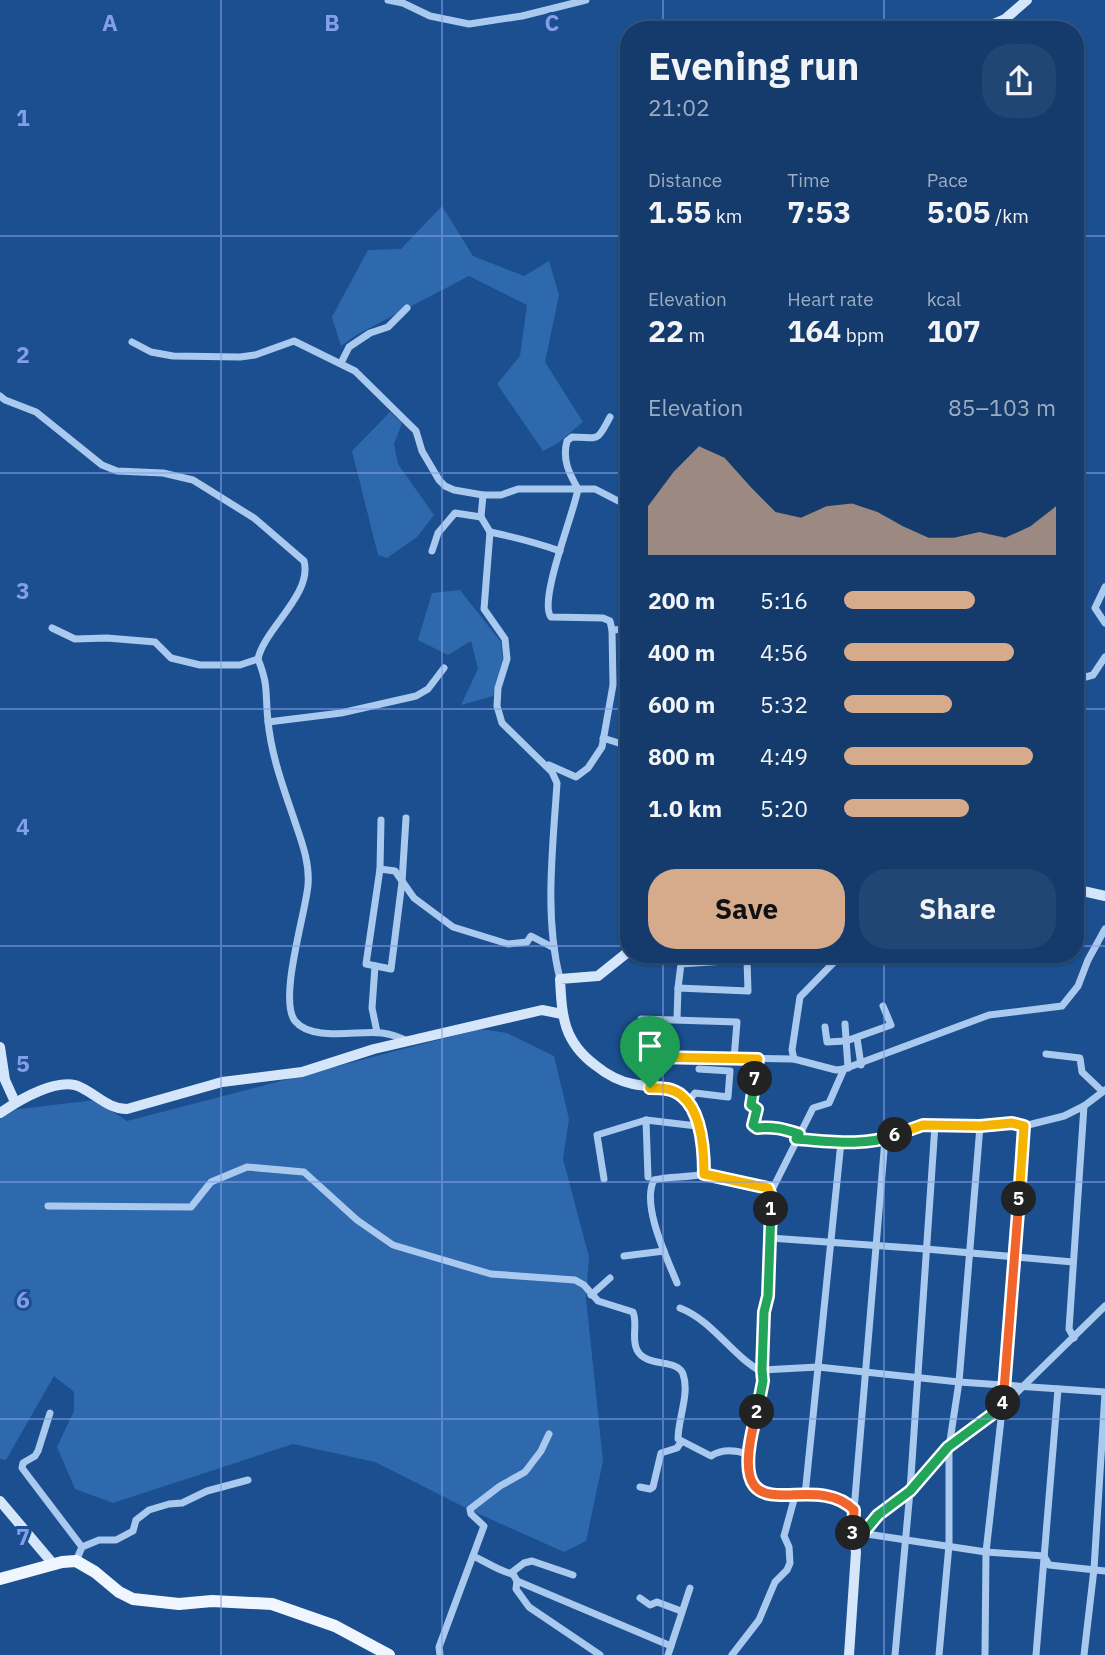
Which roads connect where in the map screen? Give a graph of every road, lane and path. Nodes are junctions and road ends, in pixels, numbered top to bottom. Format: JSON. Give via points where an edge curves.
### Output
{"nodes":[{"id":1,"x":388,"y":0,"type":"edge"},
{"id":2,"x":586,"y":0,"type":"edge"},
{"id":3,"x":1027,"y":0,"type":"edge"},
{"id":4,"x":1000,"y":21,"type":"edge"},
{"id":5,"x":407,"y":308,"type":"dead end"},
{"id":6,"x":132,"y":342,"type":"dead end"},
{"id":7,"x":341,"y":363,"type":"junction"},
{"id":8,"x":0,"y":396,"type":"edge"},
{"id":9,"x":610,"y":417,"type":"dead end"},
{"id":10,"x":578,"y":489,"type":"junction"},
{"id":11,"x":483,"y":495,"type":"junction"},
{"id":12,"x":620,"y":502,"type":"edge"},
{"id":13,"x":481,"y":517,"type":"junction"},
{"id":14,"x":490,"y":532,"type":"junction"},
{"id":15,"x":432,"y":551,"type":"dead end"},
{"id":16,"x":560,"y":551,"type":"junction"},
{"id":17,"x":1105,"y":587,"type":"edge"},
{"id":18,"x":1105,"y":622,"type":"edge"},
{"id":19,"x":52,"y":628,"type":"dead end"},
{"id":20,"x":612,"y":630,"type":"junction"},
{"id":21,"x":620,"y":630,"type":"edge"},
{"id":22,"x":1105,"y":657,"type":"edge"},
{"id":23,"x":258,"y":659,"type":"junction"},
{"id":24,"x":444,"y":668,"type":"dead end"},
{"id":25,"x":1084,"y":677,"type":"edge"},
{"id":26,"x":268,"y":722,"type":"junction"},
{"id":27,"x":603,"y":738,"type":"junction"},
{"id":28,"x":620,"y":743,"type":"edge"},
{"id":29,"x":545,"y":765,"type":"junction"},
{"id":30,"x":407,"y":818,"type":"dead end"},
{"id":31,"x":381,"y":820,"type":"dead end"},
{"id":32,"x":380,"y":869,"type":"junction"},
{"id":33,"x":402,"y":882,"type":"junction"},
{"id":34,"x":1084,"y":891,"type":"edge"},
{"id":35,"x":1105,"y":896,"type":"edge"},
{"id":36,"x":1105,"y":929,"type":"edge"},
{"id":37,"x":554,"y":948,"type":"junction"},
{"id":38,"x":620,"y":958,"type":"edge"},
{"id":39,"x":698,"y":963,"type":"edge"},
{"id":40,"x":747,"y":963,"type":"edge"},
{"id":41,"x":833,"y":963,"type":"edge"},
{"id":42,"x":374,"y":966,"type":"junction"},
{"id":43,"x":560,"y":979,"type":"junction"},
{"id":44,"x":678,"y":988,"type":"junction"},
{"id":45,"x":883,"y":1006,"type":"dead end"},
{"id":46,"x":562,"y":1014,"type":"junction"},
{"id":47,"x":677,"y":1019,"type":"junction"},
{"id":48,"x":845,"y":1024,"type":"dead end"},
{"id":49,"x":825,"y":1027,"type":"dead end"},
{"id":50,"x":377,"y":1032,"type":"junction"},
{"id":51,"x":857,"y":1038,"type":"junction"},
{"id":52,"x":846,"y":1041,"type":"junction"},
{"id":53,"x":408,"y":1042,"type":"junction"},
{"id":54,"x":0,"y":1047,"type":"edge"},
{"id":55,"x":1046,"y":1054,"type":"dead end"},
{"id":56,"x":654,"y":1057,"type":"junction"},
{"id":57,"x":733,"y":1059,"type":"junction"},
{"id":58,"x":758,"y":1059,"type":"junction"},
{"id":59,"x":794,"y":1059,"type":"junction"},
{"id":60,"x":861,"y":1065,"type":"junction"},
{"id":61,"x":699,"y":1069,"type":"dead end"},
{"id":62,"x":846,"y":1069,"type":"junction"},
{"id":63,"x":730,"y":1071,"type":"junction"},
{"id":64,"x":650,"y":1088,"type":"junction"},
{"id":65,"x":1104,"y":1091,"type":"edge"},
{"id":66,"x":15,"y":1102,"type":"junction"},
{"id":67,"x":688,"y":1102,"type":"junction"},
{"id":68,"x":1084,"y":1106,"type":"junction"},
{"id":69,"x":0,"y":1113,"type":"edge"},
{"id":70,"x":646,"y":1121,"type":"junction"},
{"id":71,"x":935,"y":1125,"type":"junction"},
{"id":72,"x":697,"y":1126,"type":"dead end"},
{"id":73,"x":980,"y":1126,"type":"junction"},
{"id":74,"x":1024,"y":1126,"type":"junction"},
{"id":75,"x":797,"y":1137,"type":"junction"},
{"id":76,"x":885,"y":1139,"type":"junction"},
{"id":77,"x":841,"y":1142,"type":"junction"},
{"id":78,"x":704,"y":1174,"type":"junction"},
{"id":79,"x":648,"y":1177,"type":"dead end"},
{"id":80,"x":604,"y":1179,"type":"dead end"},
{"id":81,"x":771,"y":1192,"type":"junction"},
{"id":82,"x":48,"y":1206,"type":"dead end"},
{"id":83,"x":769,"y":1238,"type":"junction"},
{"id":84,"x":832,"y":1243,"type":"junction"},
{"id":85,"x":877,"y":1246,"type":"junction"},
{"id":86,"x":926,"y":1249,"type":"junction"},
{"id":87,"x":664,"y":1251,"type":"junction"},
{"id":88,"x":971,"y":1254,"type":"junction"},
{"id":89,"x":624,"y":1256,"type":"dead end"},
{"id":90,"x":1016,"y":1257,"type":"junction"},
{"id":91,"x":1073,"y":1262,"type":"junction"},
{"id":92,"x":610,"y":1278,"type":"dead end"},
{"id":93,"x":677,"y":1283,"type":"dead end"},
{"id":94,"x":591,"y":1295,"type":"junction"},
{"id":95,"x":1105,"y":1306,"type":"edge"},
{"id":96,"x":680,"y":1308,"type":"dead end"},
{"id":97,"x":1074,"y":1338,"type":"junction"},
{"id":98,"x":818,"y":1367,"type":"junction"},
{"id":99,"x":762,"y":1371,"type":"junction"},
{"id":100,"x":867,"y":1373,"type":"junction"},
{"id":101,"x":916,"y":1378,"type":"junction"},
{"id":102,"x":959,"y":1382,"type":"junction"},
{"id":103,"x":1005,"y":1384,"type":"junction"},
{"id":104,"x":1021,"y":1386,"type":"junction"},
{"id":105,"x":1058,"y":1389,"type":"junction"},
{"id":106,"x":1105,"y":1392,"type":"edge"},
{"id":107,"x":1002,"y":1407,"type":"junction"},
{"id":108,"x":50,"y":1413,"type":"dead end"},
{"id":109,"x":549,"y":1434,"type":"dead end"},
{"id":110,"x":681,"y":1442,"type":"junction"},
{"id":111,"x":948,"y":1447,"type":"junction"},
{"id":112,"x":747,"y":1454,"type":"junction"},
{"id":113,"x":248,"y":1480,"type":"dead end"},
{"id":114,"x":640,"y":1487,"type":"dead end"},
{"id":115,"x":910,"y":1491,"type":"junction"},
{"id":116,"x":800,"y":1495,"type":"junction"},
{"id":117,"x":0,"y":1501,"type":"edge"},
{"id":118,"x":854,"y":1510,"type":"junction"},
{"id":119,"x":858,"y":1533,"type":"junction"},
{"id":120,"x":906,"y":1539,"type":"junction"},
{"id":121,"x":949,"y":1545,"type":"junction"},
{"id":122,"x":82,"y":1547,"type":"junction"},
{"id":123,"x":986,"y":1552,"type":"junction"},
{"id":124,"x":473,"y":1556,"type":"junction"},
{"id":125,"x":1044,"y":1556,"type":"junction"},
{"id":126,"x":76,"y":1561,"type":"junction"},
{"id":127,"x":54,"y":1565,"type":"junction"},
{"id":128,"x":1094,"y":1569,"type":"junction"},
{"id":129,"x":1105,"y":1571,"type":"edge"},
{"id":130,"x":511,"y":1573,"type":"junction"},
{"id":131,"x":573,"y":1575,"type":"dead end"},
{"id":132,"x":0,"y":1579,"type":"edge"},
{"id":133,"x":517,"y":1581,"type":"junction"},
{"id":134,"x":690,"y":1588,"type":"dead end"},
{"id":135,"x":640,"y":1598,"type":"dead end"},
{"id":136,"x":681,"y":1611,"type":"junction"},
{"id":137,"x":671,"y":1646,"type":"junction"},
{"id":138,"x":389,"y":1655,"type":"edge"},
{"id":139,"x":440,"y":1655,"type":"edge"},
{"id":140,"x":600,"y":1655,"type":"edge"},
{"id":141,"x":668,"y":1655,"type":"edge"},
{"id":142,"x":732,"y":1655,"type":"edge"},
{"id":143,"x":849,"y":1655,"type":"edge"},
{"id":144,"x":895,"y":1655,"type":"edge"},
{"id":145,"x":939,"y":1655,"type":"edge"},
{"id":146,"x":985,"y":1655,"type":"edge"},
{"id":147,"x":1036,"y":1655,"type":"edge"},
{"id":148,"x":1084,"y":1655,"type":"edge"}],
"edges":[{"from":1,"to":2,"type":"street","via":[[469,24]]},
{"from":3,"to":4,"type":"street"},
{"from":5,"to":7,"type":"street","via":[[388,327],[349,347]]},
{"from":6,"to":7,"type":"street","via":[[173,356],[240,357],[294,341]]},
{"from":7,"to":11,"type":"street","via":[[416,431],[422,451],[445,486]]},
{"from":8,"to":23,"type":"street","via":[[36,412],[102,465],[192,480],[254,518],[304,561],[306,570],[291,606]]},
{"from":9,"to":10,"type":"street","via":[[596,437],[567,441],[567,470]]},
{"from":10,"to":11,"type":"street","via":[[519,489]]},
{"from":10,"to":12,"type":"street","via":[[595,489]]},
{"from":10,"to":16,"type":"street"},
{"from":11,"to":13,"type":"street"},
{"from":13,"to":14,"type":"street"},
{"from":13,"to":15,"type":"street","via":[[455,513],[438,533]]},
{"from":14,"to":16,"type":"street"},
{"from":14,"to":29,"type":"street","via":[[484,609],[505,639],[507,659],[497,706],[502,723]]},
{"from":16,"to":20,"type":"street","via":[[548,614],[607,618]]},
{"from":17,"to":18,"type":"street","via":[[1096,608]]},
{"from":19,"to":23,"type":"street","via":[[75,639],[155,642],[172,658],[200,665],[240,665]]},
{"from":20,"to":21,"type":"street"},
{"from":20,"to":27,"type":"street","via":[[613,685]]},
{"from":22,"to":25,"type":"street","via":[[1093,675]]},
{"from":23,"to":26,"type":"street","via":[[267,682]]},
{"from":24,"to":26,"type":"street","via":[[428,689],[416,696],[341,713]]},
{"from":26,"to":50,"type":"street","via":[[307,860],[308,885],[293,958],[291,1013],[309,1030],[345,1035]]},
{"from":27,"to":28,"type":"street"},
{"from":27,"to":29,"type":"street","via":[[601,749],[582,774]]},
{"from":29,"to":37,"type":"street","via":[[556,783]]},
{"from":30,"to":33,"type":"street"},
{"from":31,"to":32,"type":"street"},
{"from":32,"to":33,"type":"street","via":[[395,870]]},
{"from":32,"to":42,"type":"street","via":[[366,964]]},
{"from":33,"to":37,"type":"street","via":[[414,898],[453,927],[508,944],[527,942],[531,936]]},
{"from":33,"to":42,"type":"street","via":[[391,969]]},
{"from":34,"to":35,"type":"street"},
{"from":36,"to":60,"type":"street","via":[[1078,986],[1062,1006],[989,1015]]},
{"from":37,"to":43,"type":"street"},
{"from":38,"to":43,"type":"street","via":[[598,976]]},
{"from":39,"to":44,"type":"street","via":[[681,964]]},
{"from":40,"to":44,"type":"street","via":[[748,991]]},
{"from":41,"to":59,"type":"street","via":[[800,997]]},
{"from":42,"to":50,"type":"street","via":[[372,1008]]},
{"from":43,"to":46,"type":"street"},
{"from":44,"to":47,"type":"street"},
{"from":45,"to":51,"type":"street","via":[[891,1026]]},
{"from":46,"to":53,"type":"street","via":[[542,1010]]},
{"from":46,"to":64,"type":"street","via":[[574,1047],[587,1059],[607,1074]]},
{"from":47,"to":56,"type":"street","via":[[641,1019],[637,1055]]},
{"from":47,"to":57,"type":"street","via":[[737,1022]]},
{"from":48,"to":52,"type":"street"},
{"from":49,"to":52,"type":"street","via":[[827,1042]]},
{"from":50,"to":53,"type":"street"},
{"from":51,"to":52,"type":"street"},
{"from":51,"to":60,"type":"street"},
{"from":52,"to":62,"type":"street"},
{"from":53,"to":66,"type":"street","via":[[302,1072],[222,1082],[127,1109],[115,1109],[79,1086],[42,1090]]},
{"from":54,"to":66,"type":"street","via":[[5,1080]]},
{"from":55,"to":65,"type":"street","via":[[1080,1058],[1082,1072]]},
{"from":56,"to":57,"type":"street"},
{"from":56,"to":64,"type":"street"},
{"from":57,"to":58,"type":"street"},
{"from":57,"to":63,"type":"street"},
{"from":58,"to":59,"type":"street"},
{"from":58,"to":75,"type":"street","via":[[751,1105],[757,1109],[753,1125],[772,1126]]},
{"from":59,"to":62,"type":"street"},
{"from":60,"to":62,"type":"street"},
{"from":61,"to":63,"type":"street"},
{"from":62,"to":75,"type":"street","via":[[829,1103],[813,1108]]},
{"from":63,"to":67,"type":"street","via":[[727,1099],[695,1093]]},
{"from":64,"to":67,"type":"street","via":[[669,1089]]},
{"from":65,"to":68,"type":"street"},
{"from":66,"to":69,"type":"street"},
{"from":67,"to":78,"type":"street","via":[[701,1130]]},
{"from":68,"to":74,"type":"street"},
{"from":68,"to":91,"type":"street"},
{"from":70,"to":72,"type":"street"},
{"from":70,"to":79,"type":"street"},
{"from":70,"to":80,"type":"street","via":[[597,1135]]},
{"from":71,"to":73,"type":"street"},
{"from":71,"to":76,"type":"street"},
{"from":71,"to":86,"type":"street"},
{"from":73,"to":74,"type":"street"},
{"from":73,"to":88,"type":"street"},
{"from":74,"to":90,"type":"street"},
{"from":75,"to":77,"type":"street"},
{"from":75,"to":81,"type":"street"},
{"from":76,"to":77,"type":"street"},
{"from":76,"to":85,"type":"street"},
{"from":77,"to":84,"type":"street"},
{"from":78,"to":81,"type":"street"},
{"from":78,"to":87,"type":"street","via":[[654,1180],[649,1207]]},
{"from":81,"to":83,"type":"street"},
{"from":82,"to":94,"type":"street","via":[[191,1207],[211,1182],[247,1167],[304,1172],[357,1220],[393,1245],[491,1274],[575,1280]]},
{"from":83,"to":84,"type":"street"},
{"from":83,"to":99,"type":"street"},
{"from":84,"to":85,"type":"street"},
{"from":84,"to":98,"type":"street"},
{"from":85,"to":86,"type":"street"},
{"from":85,"to":100,"type":"street"},
{"from":86,"to":88,"type":"street"},
{"from":86,"to":101,"type":"street"},
{"from":87,"to":89,"type":"street"},
{"from":87,"to":93,"type":"street"},
{"from":88,"to":90,"type":"street"},
{"from":88,"to":102,"type":"street"},
{"from":90,"to":91,"type":"street"},
{"from":90,"to":103,"type":"street"},
{"from":91,"to":97,"type":"street","via":[[1069,1329]]},
{"from":92,"to":94,"type":"street"},
{"from":94,"to":110,"type":"street","via":[[633,1312],[639,1353],[680,1369],[684,1397],[678,1432]]},
{"from":95,"to":97,"type":"street"},
{"from":96,"to":99,"type":"street","via":[[700,1317],[748,1364]]},
{"from":97,"to":104,"type":"street"},
{"from":98,"to":99,"type":"street"},
{"from":98,"to":100,"type":"street"},
{"from":98,"to":116,"type":"street"},
{"from":99,"to":112,"type":"street"},
{"from":100,"to":101,"type":"street"},
{"from":100,"to":118,"type":"street"},
{"from":101,"to":102,"type":"street"},
{"from":101,"to":115,"type":"street"},
{"from":102,"to":103,"type":"street"},
{"from":102,"to":111,"type":"street"},
{"from":103,"to":104,"type":"street"},
{"from":103,"to":107,"type":"street"},
{"from":104,"to":105,"type":"street"},
{"from":104,"to":107,"type":"street"},
{"from":105,"to":106,"type":"street"},
{"from":105,"to":125,"type":"street"},
{"from":106,"to":128,"type":"street"},
{"from":107,"to":111,"type":"street"},
{"from":107,"to":123,"type":"street"},
{"from":108,"to":122,"type":"street","via":[[38,1451],[22,1468]]},
{"from":109,"to":124,"type":"street","via":[[525,1472],[471,1507],[471,1514],[484,1526]]},
{"from":110,"to":112,"type":"street","via":[[711,1456],[718,1452]]},
{"from":110,"to":114,"type":"street","via":[[661,1453],[653,1487]]},
{"from":111,"to":115,"type":"street"},
{"from":111,"to":121,"type":"street"},
{"from":112,"to":116,"type":"street","via":[[754,1485],[763,1492]]},
{"from":113,"to":122,"type":"street","via":[[149,1510],[136,1520],[133,1531]]},
{"from":115,"to":119,"type":"street"},
{"from":115,"to":120,"type":"street"},
{"from":116,"to":118,"type":"street","via":[[832,1497]]},
{"from":116,"to":142,"type":"street","via":[[784,1536],[790,1563],[775,1583],[759,1620]]},
{"from":117,"to":127,"type":"street"},
{"from":118,"to":119,"type":"street"},
{"from":119,"to":120,"type":"street"},
{"from":119,"to":143,"type":"street"},
{"from":120,"to":121,"type":"street"},
{"from":120,"to":144,"type":"street"},
{"from":121,"to":123,"type":"street"},
{"from":121,"to":145,"type":"street"},
{"from":122,"to":126,"type":"street"},
{"from":123,"to":125,"type":"street"},
{"from":123,"to":146,"type":"street"},
{"from":124,"to":130,"type":"street"},
{"from":124,"to":139,"type":"street"},
{"from":125,"to":128,"type":"street","via":[[1049,1565]]},
{"from":125,"to":147,"type":"street"},
{"from":126,"to":127,"type":"main road"},
{"from":126,"to":138,"type":"main road","via":[[133,1599],[272,1604],[335,1626]]},
{"from":127,"to":132,"type":"main road"},
{"from":128,"to":129,"type":"street"},
{"from":128,"to":148,"type":"street"},
{"from":130,"to":131,"type":"street","via":[[532,1561]]},
{"from":130,"to":133,"type":"street"},
{"from":133,"to":137,"type":"street"},
{"from":133,"to":140,"type":"street","via":[[516,1589],[529,1607]]},
{"from":134,"to":136,"type":"street"},
{"from":135,"to":136,"type":"street","via":[[650,1605],[657,1602]]},
{"from":136,"to":137,"type":"street"},
{"from":137,"to":141,"type":"street"}]}
